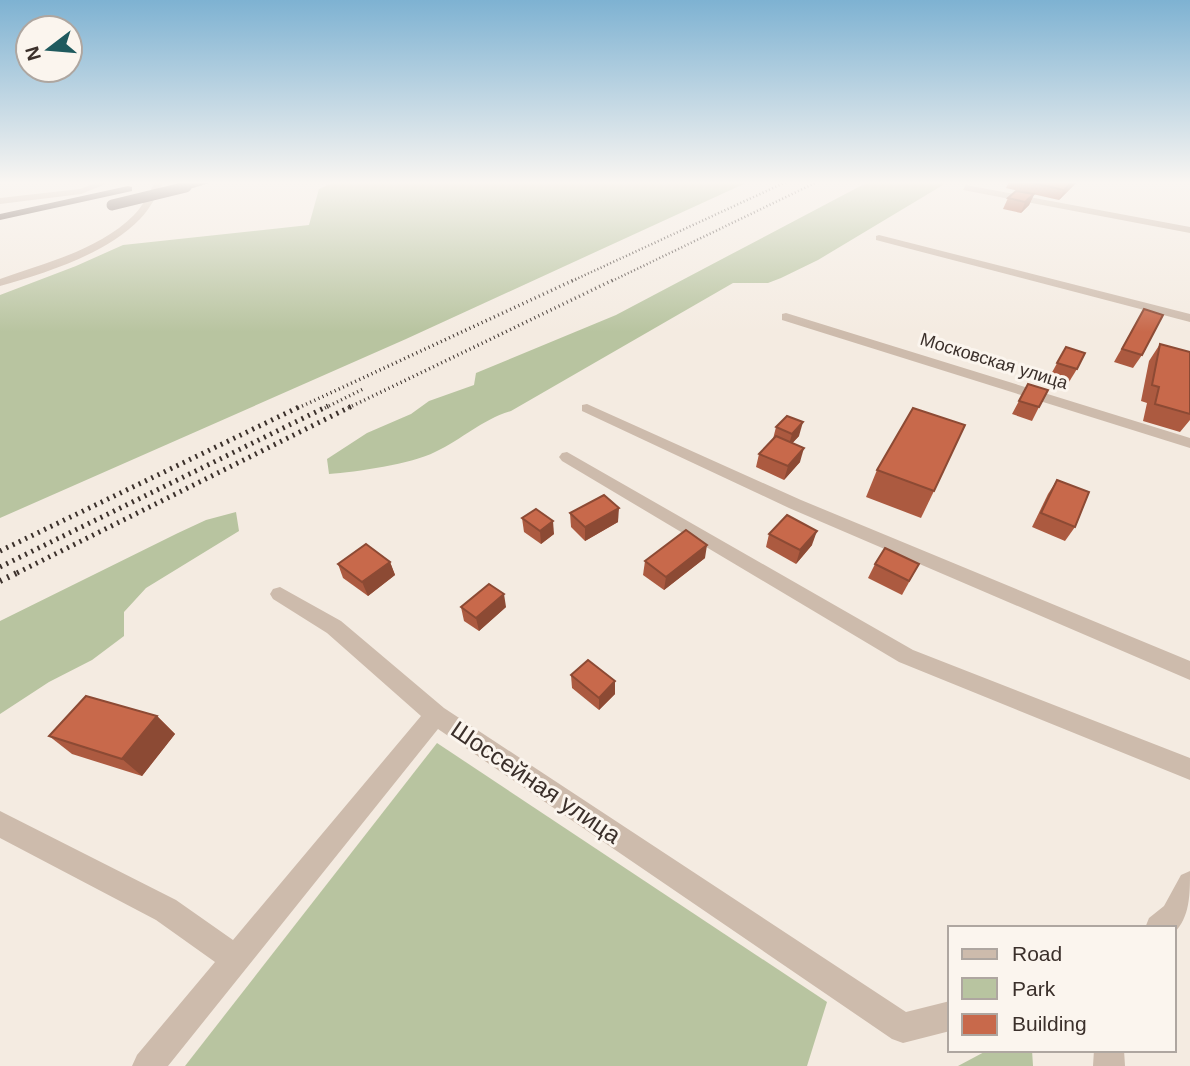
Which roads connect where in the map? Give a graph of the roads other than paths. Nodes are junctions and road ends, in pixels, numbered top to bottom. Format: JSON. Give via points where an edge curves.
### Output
{"nodes":[{"id":1,"x":116,"y":232,"type":"edge"},
{"id":2,"x":117,"y":232,"type":"edge"},
{"id":3,"x":114,"y":234,"type":"junction"},
{"id":4,"x":879,"y":238,"type":"dead end"},
{"id":5,"x":0,"y":283,"type":"edge"},
{"id":6,"x":786,"y":317,"type":"dead end"},
{"id":7,"x":1190,"y":318,"type":"edge"},
{"id":8,"x":587,"y":408,"type":"dead end"},
{"id":9,"x":1190,"y":443,"type":"edge"},
{"id":10,"x":567,"y":457,"type":"dead end"},
{"id":11,"x":280,"y":594,"type":"dead end"},
{"id":12,"x":1190,"y":671,"type":"edge"},
{"id":13,"x":436,"y":715,"type":"junction"},
{"id":14,"x":1190,"y":769,"type":"edge"},
{"id":15,"x":0,"y":824,"type":"edge"},
{"id":16,"x":1190,"y":884,"type":"edge"},
{"id":17,"x":1162,"y":926,"type":"edge"},
{"id":18,"x":235,"y":959,"type":"junction"},
{"id":19,"x":948,"y":1017,"type":"edge"},
{"id":20,"x":148,"y":1066,"type":"edge"}],
"edges":[{"from":1,"to":3,"type":"street"},
{"from":2,"to":3,"type":"street"},
{"from":3,"to":5,"type":"street"},
{"from":4,"to":7,"type":"street"},
{"from":6,"to":9,"type":"street","name":"Московская улица"},
{"from":8,"to":12,"type":"street","via":[[795,504]]},
{"from":10,"to":14,"type":"street","via":[[906,656]]},
{"from":11,"to":13,"type":"street","via":[[334,628]]},
{"from":13,"to":18,"type":"street","name":"Шоссейная улица"},
{"from":13,"to":19,"type":"street","name":"Шоссейная улица","via":[[903,1028]]},
{"from":15,"to":18,"type":"street","via":[[166,910]]},
{"from":16,"to":17,"type":"street","via":[[1174,916]]},
{"from":18,"to":20,"type":"street","name":"Шоссейная улица"}]}
